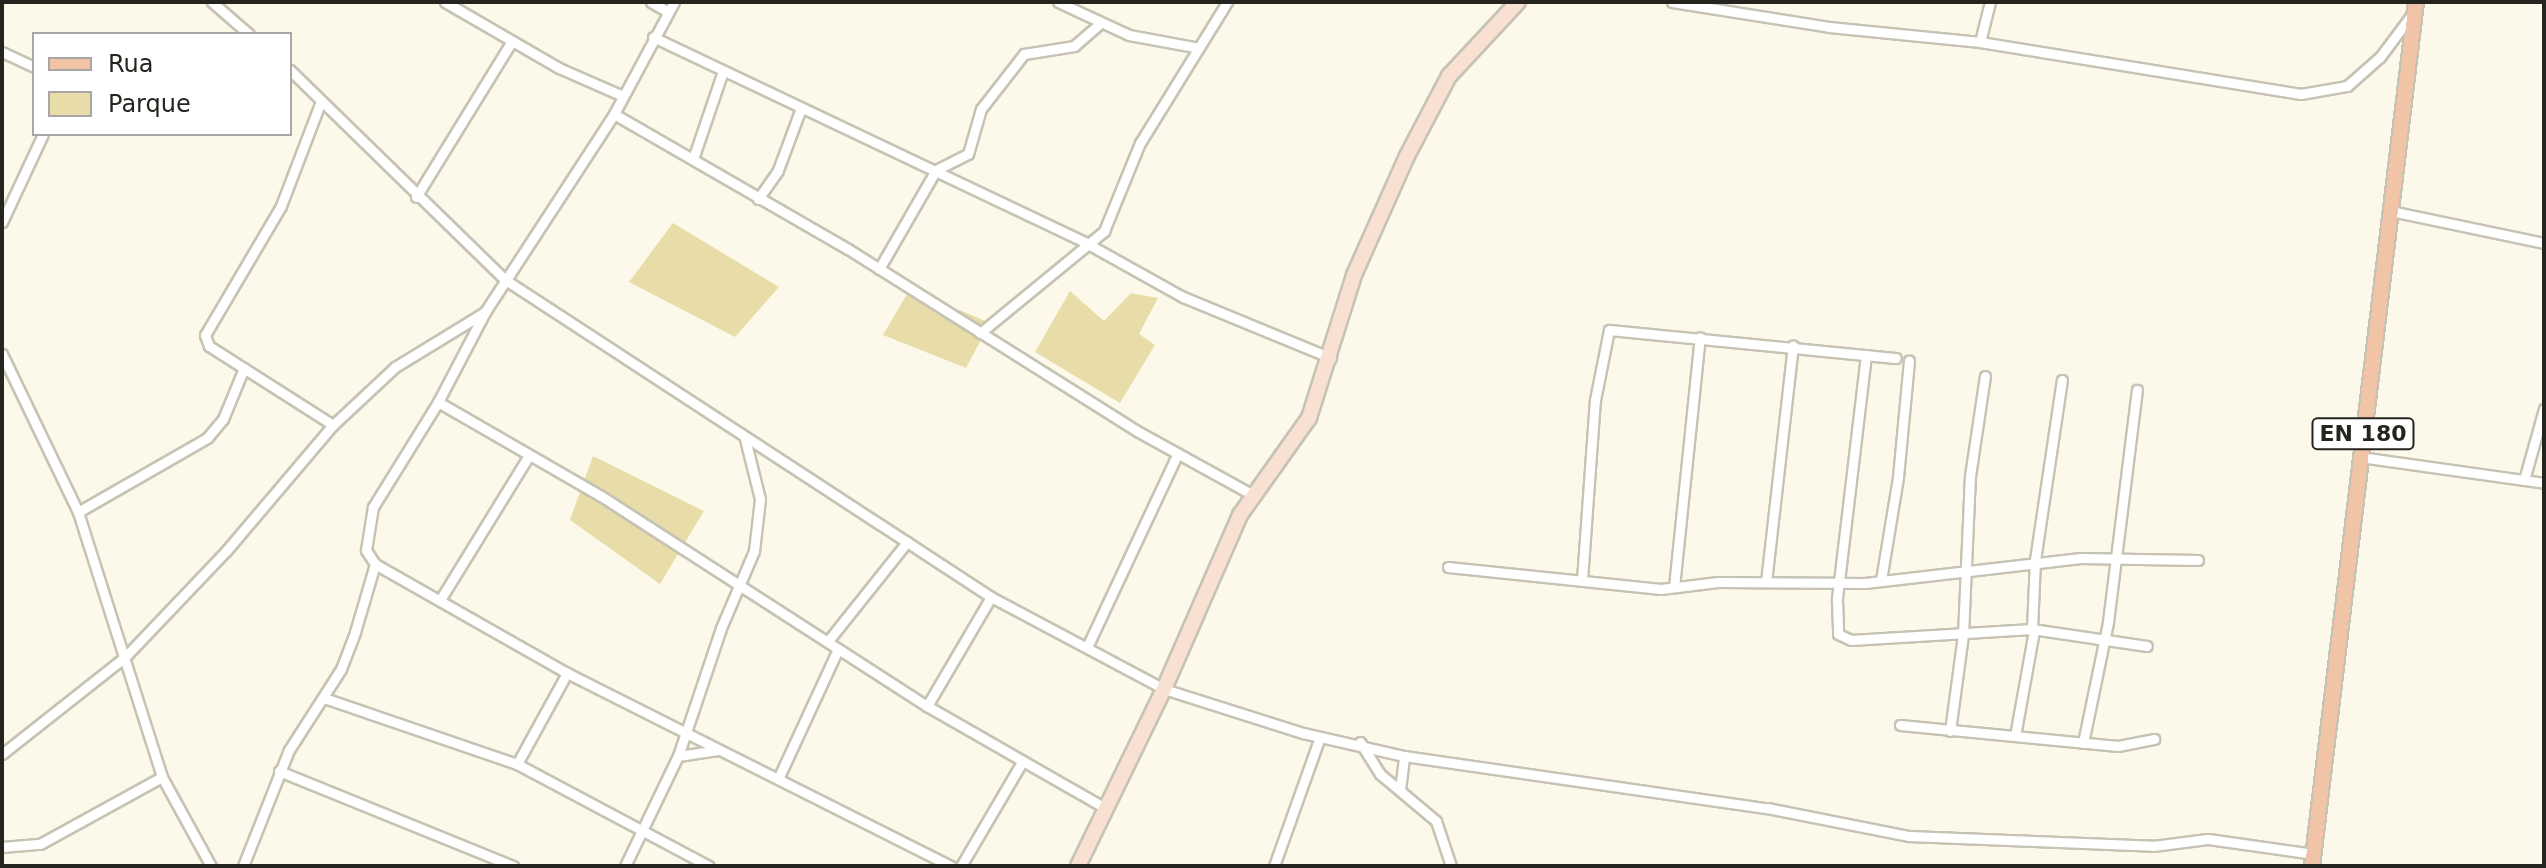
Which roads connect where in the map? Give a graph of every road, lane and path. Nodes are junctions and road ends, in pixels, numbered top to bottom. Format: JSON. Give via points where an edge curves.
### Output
{"nodes":[{"id":1,"x":212,"y":2,"type":"edge"},
{"id":2,"x":445,"y":2,"type":"edge"},
{"id":3,"x":651,"y":2,"type":"edge"},
{"id":4,"x":674,"y":2,"type":"edge"},
{"id":5,"x":1058,"y":2,"type":"edge"},
{"id":6,"x":1227,"y":2,"type":"edge"},
{"id":7,"x":1518,"y":2,"type":"edge"},
{"id":8,"x":1672,"y":2,"type":"edge"},
{"id":9,"x":1990,"y":2,"type":"edge"},
{"id":10,"x":2416,"y":6,"type":"edge"},
{"id":11,"x":668,"y":12,"type":"junction"},
{"id":12,"x":1100,"y":23,"type":"junction"},
{"id":13,"x":247,"y":32,"type":"edge"},
{"id":14,"x":653,"y":37,"type":"junction"},
{"id":15,"x":512,"y":41,"type":"junction"},
{"id":16,"x":1980,"y":42,"type":"junction"},
{"id":17,"x":1199,"y":48,"type":"junction"},
{"id":18,"x":2,"y":52,"type":"edge"},
{"id":19,"x":32,"y":66,"type":"edge"},
{"id":20,"x":292,"y":72,"type":"edge"},
{"id":21,"x":722,"y":74,"type":"junction"},
{"id":22,"x":623,"y":96,"type":"junction"},
{"id":23,"x":321,"y":101,"type":"junction"},
{"id":24,"x":801,"y":108,"type":"junction"},
{"id":25,"x":614,"y":114,"type":"junction"},
{"id":26,"x":42,"y":136,"type":"edge"},
{"id":27,"x":693,"y":159,"type":"junction"},
{"id":28,"x":936,"y":170,"type":"junction"},
{"id":29,"x":416,"y":197,"type":"junction"},
{"id":30,"x":758,"y":199,"type":"junction"},
{"id":31,"x":2391,"y":211,"type":"junction"},
{"id":32,"x":2,"y":222,"type":"edge"},
{"id":33,"x":2544,"y":243,"type":"edge"},
{"id":34,"x":1088,"y":244,"type":"junction"},
{"id":35,"x":879,"y":269,"type":"junction"},
{"id":36,"x":504,"y":279,"type":"junction"},
{"id":37,"x":485,"y":312,"type":"junction"},
{"id":38,"x":980,"y":333,"type":"junction"},
{"id":39,"x":1700,"y":337,"type":"junction"},
{"id":40,"x":1793,"y":346,"type":"junction"},
{"id":41,"x":2,"y":354,"type":"edge"},
{"id":42,"x":1866,"y":355,"type":"junction"},
{"id":43,"x":1331,"y":358,"type":"junction"},
{"id":44,"x":1896,"y":358,"type":"dead end"},
{"id":45,"x":1909,"y":361,"type":"dead end"},
{"id":46,"x":244,"y":368,"type":"junction"},
{"id":47,"x":1985,"y":376,"type":"dead end"},
{"id":48,"x":2062,"y":380,"type":"dead end"},
{"id":49,"x":2137,"y":390,"type":"dead end"},
{"id":50,"x":438,"y":402,"type":"junction"},
{"id":51,"x":2544,"y":409,"type":"edge"},
{"id":52,"x":333,"y":425,"type":"junction"},
{"id":53,"x":745,"y":439,"type":"junction"},
{"id":54,"x":1177,"y":455,"type":"junction"},
{"id":55,"x":528,"y":457,"type":"junction"},
{"id":56,"x":2360,"y":457,"type":"junction"},
{"id":57,"x":2524,"y":480,"type":"junction"},
{"id":58,"x":2544,"y":483,"type":"edge"},
{"id":59,"x":1253,"y":495,"type":"junction"},
{"id":60,"x":78,"y":512,"type":"junction"},
{"id":61,"x":907,"y":542,"type":"junction"},
{"id":62,"x":2118,"y":558,"type":"junction"},
{"id":63,"x":2035,"y":560,"type":"junction"},
{"id":64,"x":2198,"y":560,"type":"dead end"},
{"id":65,"x":375,"y":564,"type":"junction"},
{"id":66,"x":1448,"y":567,"type":"dead end"},
{"id":67,"x":1963,"y":568,"type":"junction"},
{"id":68,"x":1582,"y":580,"type":"junction"},
{"id":69,"x":1881,"y":580,"type":"junction"},
{"id":70,"x":1766,"y":582,"type":"junction"},
{"id":71,"x":1841,"y":583,"type":"junction"},
{"id":72,"x":738,"y":584,"type":"junction"},
{"id":73,"x":1674,"y":587,"type":"junction"},
{"id":74,"x":991,"y":597,"type":"junction"},
{"id":75,"x":440,"y":600,"type":"junction"},
{"id":76,"x":2033,"y":630,"type":"junction"},
{"id":77,"x":1963,"y":635,"type":"junction"},
{"id":78,"x":828,"y":641,"type":"junction"},
{"id":79,"x":2105,"y":642,"type":"junction"},
{"id":80,"x":1088,"y":645,"type":"junction"},
{"id":81,"x":2147,"y":646,"type":"dead end"},
{"id":82,"x":838,"y":649,"type":"junction"},
{"id":83,"x":125,"y":657,"type":"junction"},
{"id":84,"x":567,"y":673,"type":"junction"},
{"id":85,"x":1164,"y":689,"type":"junction"},
{"id":86,"x":324,"y":698,"type":"junction"},
{"id":87,"x":927,"y":706,"type":"junction"},
{"id":88,"x":1900,"y":725,"type":"dead end"},
{"id":89,"x":688,"y":731,"type":"junction"},
{"id":90,"x":1950,"y":731,"type":"junction"},
{"id":91,"x":2015,"y":736,"type":"junction"},
{"id":92,"x":1320,"y":737,"type":"junction"},
{"id":93,"x":2154,"y":739,"type":"dead end"},
{"id":94,"x":1360,"y":742,"type":"junction"},
{"id":95,"x":2083,"y":743,"type":"junction"},
{"id":96,"x":719,"y":750,"type":"junction"},
{"id":97,"x":2,"y":754,"type":"edge"},
{"id":98,"x":678,"y":756,"type":"junction"},
{"id":99,"x":1404,"y":756,"type":"junction"},
{"id":100,"x":1022,"y":762,"type":"junction"},
{"id":101,"x":517,"y":764,"type":"junction"},
{"id":102,"x":279,"y":771,"type":"junction"},
{"id":103,"x":162,"y":777,"type":"junction"},
{"id":104,"x":778,"y":779,"type":"junction"},
{"id":105,"x":1400,"y":790,"type":"junction"},
{"id":106,"x":1105,"y":808,"type":"junction"},
{"id":107,"x":644,"y":832,"type":"junction"},
{"id":108,"x":2,"y":847,"type":"edge"},
{"id":109,"x":2313,"y":860,"type":"edge"},
{"id":110,"x":211,"y":866,"type":"edge"},
{"id":111,"x":243,"y":866,"type":"edge"},
{"id":112,"x":513,"y":866,"type":"edge"},
{"id":113,"x":625,"y":866,"type":"edge"},
{"id":114,"x":709,"y":866,"type":"edge"},
{"id":115,"x":951,"y":866,"type":"edge"},
{"id":116,"x":961,"y":866,"type":"edge"},
{"id":117,"x":1078,"y":866,"type":"edge"},
{"id":118,"x":1274,"y":866,"type":"edge"},
{"id":119,"x":1451,"y":866,"type":"edge"}],
"edges":[{"from":1,"to":13,"type":"street"},
{"from":2,"to":15,"type":"street"},
{"from":3,"to":11,"type":"street"},
{"from":4,"to":11,"type":"street"},
{"from":5,"to":12,"type":"street"},
{"from":6,"to":17,"type":"street"},
{"from":7,"to":43,"type":"street","via":[[1449,76],[1354,275]]},
{"from":8,"to":16,"type":"street"},
{"from":9,"to":16,"type":"street"},
{"from":10,"to":16,"type":"street","via":[[2380,57],[2347,86],[2331,92],[2301,94]]},
{"from":10,"to":31,"type":"main road","number":"EN 180"},
{"from":11,"to":14,"type":"street"},
{"from":12,"to":17,"type":"street","via":[[1129,35]]},
{"from":12,"to":28,"type":"street","via":[[1074,46],[1024,54],[981,109],[968,154]]},
{"from":14,"to":21,"type":"street"},
{"from":14,"to":22,"type":"street"},
{"from":15,"to":22,"type":"street"},
{"from":15,"to":29,"type":"street"},
{"from":17,"to":34,"type":"street","via":[[1171,85],[1140,143],[1104,231]]},
{"from":18,"to":19,"type":"street"},
{"from":20,"to":23,"type":"street"},
{"from":21,"to":24,"type":"street"},
{"from":21,"to":27,"type":"street"},
{"from":22,"to":25,"type":"street"},
{"from":23,"to":29,"type":"street"},
{"from":23,"to":46,"type":"street","via":[[281,206],[206,329],[209,346]]},
{"from":24,"to":28,"type":"street"},
{"from":24,"to":30,"type":"street","via":[[778,170]]},
{"from":25,"to":27,"type":"street"},
{"from":25,"to":36,"type":"street"},
{"from":26,"to":32,"type":"street"},
{"from":27,"to":30,"type":"street"},
{"from":28,"to":34,"type":"street"},
{"from":28,"to":35,"type":"street"},
{"from":29,"to":36,"type":"street"},
{"from":30,"to":35,"type":"street"},
{"from":31,"to":33,"type":"street"},
{"from":31,"to":56,"type":"main road","number":"EN 180"},
{"from":34,"to":38,"type":"street"},
{"from":34,"to":43,"type":"street","via":[[1183,297]]},
{"from":35,"to":38,"type":"street"},
{"from":36,"to":37,"type":"street"},
{"from":36,"to":53,"type":"street"},
{"from":37,"to":50,"type":"street"},
{"from":37,"to":52,"type":"street","via":[[407,358]]},
{"from":38,"to":54,"type":"street"},
{"from":39,"to":40,"type":"street"},
{"from":39,"to":68,"type":"street","via":[[1614,329],[1606,334],[1595,400]]},
{"from":39,"to":73,"type":"street"},
{"from":40,"to":42,"type":"street"},
{"from":40,"to":70,"type":"street"},
{"from":41,"to":60,"type":"street"},
{"from":42,"to":44,"type":"street"},
{"from":42,"to":71,"type":"street"},
{"from":43,"to":59,"type":"street","via":[[1309,418]]},
{"from":45,"to":69,"type":"street"},
{"from":46,"to":52,"type":"street"},
{"from":46,"to":60,"type":"street","via":[[223,419],[207,438]]},
{"from":47,"to":67,"type":"street"},
{"from":48,"to":63,"type":"street"},
{"from":49,"to":62,"type":"street"},
{"from":50,"to":55,"type":"street"},
{"from":50,"to":65,"type":"street","via":[[373,507],[366,550]]},
{"from":51,"to":57,"type":"street"},
{"from":52,"to":83,"type":"street","via":[[226,551]]},
{"from":53,"to":61,"type":"street"},
{"from":53,"to":72,"type":"street","via":[[757,475],[760,524]]},
{"from":54,"to":59,"type":"street"},
{"from":54,"to":80,"type":"street"},
{"from":55,"to":72,"type":"street","via":[[601,496]]},
{"from":55,"to":75,"type":"street"},
{"from":56,"to":57,"type":"street"},
{"from":56,"to":109,"type":"main road","number":"EN 180"},
{"from":57,"to":58,"type":"street"},
{"from":59,"to":85,"type":"street"},
{"from":60,"to":83,"type":"street"},
{"from":61,"to":74,"type":"street"},
{"from":61,"to":78,"type":"street"},
{"from":62,"to":63,"type":"street"},
{"from":62,"to":64,"type":"street"},
{"from":62,"to":79,"type":"street"},
{"from":63,"to":67,"type":"street"},
{"from":63,"to":76,"type":"street"},
{"from":65,"to":75,"type":"street"},
{"from":65,"to":86,"type":"street","via":[[341,669]]},
{"from":66,"to":68,"type":"street"},
{"from":67,"to":69,"type":"street"},
{"from":67,"to":77,"type":"street"},
{"from":68,"to":73,"type":"street"},
{"from":69,"to":71,"type":"street"},
{"from":70,"to":71,"type":"street"},
{"from":70,"to":73,"type":"street"},
{"from":71,"to":77,"type":"street","via":[[1836,629],[1842,638]]},
{"from":72,"to":78,"type":"street"},
{"from":72,"to":89,"type":"street"},
{"from":74,"to":80,"type":"street"},
{"from":74,"to":87,"type":"street"},
{"from":75,"to":84,"type":"street"},
{"from":76,"to":77,"type":"street"},
{"from":76,"to":79,"type":"street"},
{"from":76,"to":91,"type":"street"},
{"from":77,"to":90,"type":"street"},
{"from":78,"to":82,"type":"street"},
{"from":79,"to":81,"type":"street"},
{"from":79,"to":95,"type":"street"},
{"from":80,"to":85,"type":"street"},
{"from":82,"to":87,"type":"street"},
{"from":82,"to":104,"type":"street"},
{"from":83,"to":97,"type":"street"},
{"from":83,"to":103,"type":"street"},
{"from":84,"to":89,"type":"street"},
{"from":84,"to":101,"type":"street"},
{"from":85,"to":92,"type":"street"},
{"from":85,"to":106,"type":"street"},
{"from":86,"to":101,"type":"street"},
{"from":86,"to":102,"type":"street"},
{"from":87,"to":100,"type":"street"},
{"from":88,"to":90,"type":"street"},
{"from":89,"to":96,"type":"street"},
{"from":89,"to":98,"type":"street"},
{"from":90,"to":91,"type":"street"},
{"from":91,"to":95,"type":"street"},
{"from":92,"to":94,"type":"street"},
{"from":92,"to":118,"type":"street"},
{"from":93,"to":95,"type":"street","via":[[2118,746]]},
{"from":94,"to":99,"type":"street"},
{"from":94,"to":105,"type":"street","via":[[1375,767]]},
{"from":96,"to":98,"type":"street"},
{"from":96,"to":104,"type":"street"},
{"from":98,"to":107,"type":"street"},
{"from":99,"to":105,"type":"street"},
{"from":99,"to":109,"type":"street","via":[[1767,808],[1909,836],[2153,846],[2208,839]]},
{"from":100,"to":106,"type":"street"},
{"from":100,"to":116,"type":"street"},
{"from":101,"to":107,"type":"street"},
{"from":102,"to":111,"type":"street"},
{"from":102,"to":112,"type":"street"},
{"from":103,"to":108,"type":"street","via":[[40,844]]},
{"from":103,"to":110,"type":"street"},
{"from":104,"to":115,"type":"street"},
{"from":105,"to":119,"type":"street","via":[[1436,821]]},
{"from":106,"to":117,"type":"street"},
{"from":107,"to":113,"type":"street"},
{"from":107,"to":114,"type":"street"}]}
